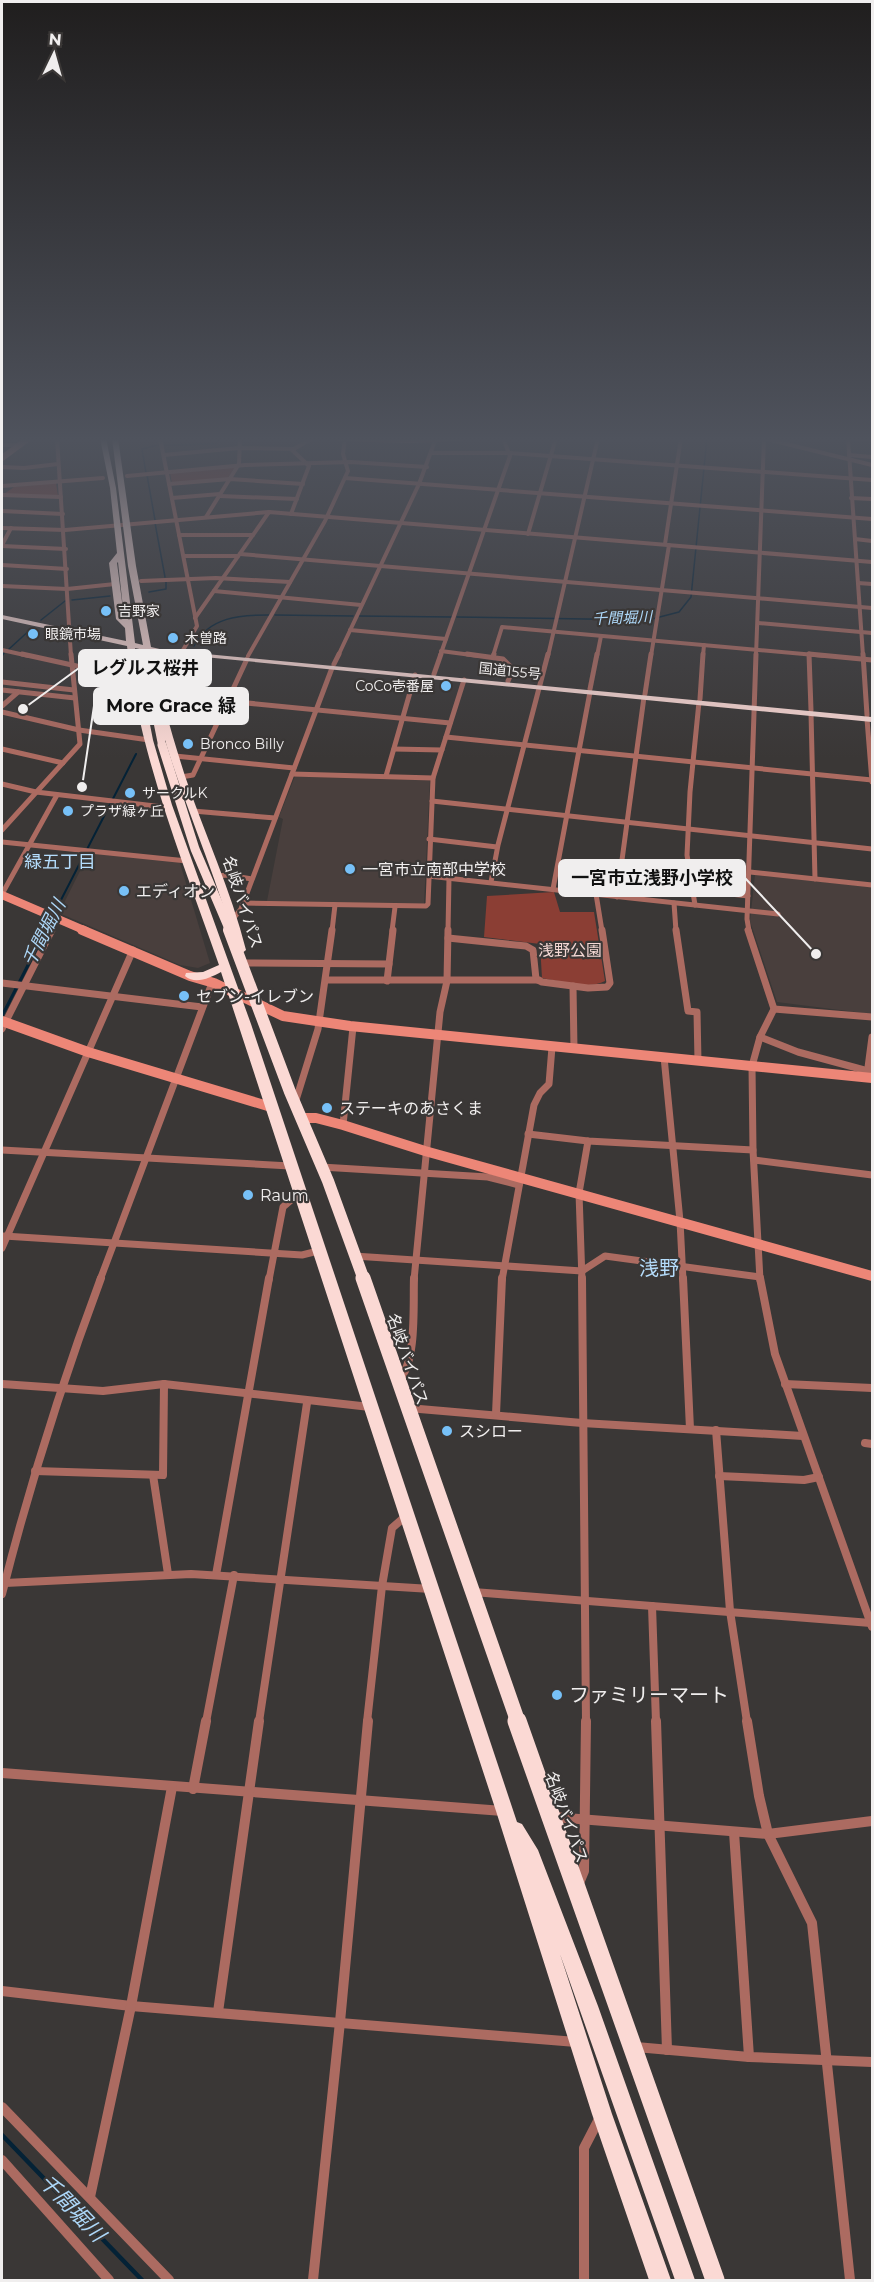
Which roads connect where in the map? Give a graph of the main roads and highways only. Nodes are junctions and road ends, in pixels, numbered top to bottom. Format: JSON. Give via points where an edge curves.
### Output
{"nodes":[{"id":1,"x":119,"y":544,"type":"edge"},
{"id":2,"x":129,"y":544,"type":"edge"},
{"id":3,"x":136,"y":544,"type":"edge"},
{"id":4,"x":120,"y":554,"type":"junction"},
{"id":5,"x":132,"y":566,"type":"junction"},
{"id":6,"x":139,"y":570,"type":"junction"},
{"id":7,"x":116,"y":587,"type":"junction"},
{"id":8,"x":126,"y":597,"type":"junction"},
{"id":9,"x":139,"y":605,"type":"junction"},
{"id":10,"x":2,"y":617,"type":"edge"},
{"id":11,"x":130,"y":629,"type":"junction"},
{"id":12,"x":130,"y":645,"type":"junction"},
{"id":13,"x":146,"y":648,"type":"junction"},
{"id":14,"x":248,"y":658,"type":"junction"},
{"id":15,"x":333,"y":666,"type":"junction"},
{"id":16,"x":539,"y":686,"type":"junction"},
{"id":17,"x":161,"y":712,"type":"junction"},
{"id":18,"x":870,"y":717,"type":"edge"},
{"id":19,"x":156,"y":743,"type":"junction"},
{"id":20,"x":224,"y":967,"type":"junction"},
{"id":21,"x":190,"y":976,"type":"road end"},
{"id":22,"x":505,"y":1811,"type":"junction"},
{"id":23,"x":660,"y":2280,"type":"edge"},
{"id":24,"x":685,"y":2280,"type":"edge"},
{"id":25,"x":710,"y":2280,"type":"edge"},
{"id":26,"x":715,"y":2280,"type":"edge"}],
"edges":[{"from":1,"to":4,"type":"highway"},
{"from":2,"to":5,"type":"highway","name":"名岐バイパス"},
{"from":3,"to":6,"type":"highway"},
{"from":4,"to":7,"type":"highway","via":[[113,563]]},
{"from":4,"to":8,"type":"highway"},
{"from":5,"to":6,"type":"highway"},
{"from":5,"to":9,"type":"highway","name":"名岐バイパス"},
{"from":6,"to":9,"type":"highway","via":[[143,597]]},
{"from":7,"to":8,"type":"highway"},
{"from":7,"to":11,"type":"highway","via":[[120,619]]},
{"from":8,"to":11,"type":"highway"},
{"from":9,"to":13,"type":"highway","name":"名岐バイパス"},
{"from":10,"to":12,"type":"highway","name":"国道155号"},
{"from":11,"to":12,"type":"highway"},
{"from":12,"to":13,"type":"highway","name":"国道155号"},
{"from":12,"to":19,"type":"highway"},
{"from":13,"to":14,"type":"highway","name":"国道155号"},
{"from":13,"to":14,"type":"highway","name":"国道155号"},
{"from":13,"to":17,"type":"highway","name":"名岐バイパス"},
{"from":14,"to":15,"type":"highway","name":"国道155号"},
{"from":15,"to":16,"type":"highway","name":"国道155号"},
{"from":15,"to":16,"type":"highway","name":"国道155号"},
{"from":16,"to":18,"type":"highway","name":"国道155号"},
{"from":17,"to":19,"type":"highway"},
{"from":17,"to":25,"type":"highway","name":"名岐バイパス","via":[[233,919],[244,963],[321,1167]]},
{"from":19,"to":20,"type":"highway","via":[[167,805]]},
{"from":19,"to":26,"type":"highway","bridge":true,"via":[[328,1181]]},
{"from":20,"to":21,"type":"highway","via":[[204,976]]},
{"from":20,"to":22,"type":"highway"},
{"from":22,"to":23,"type":"highway"},
{"from":22,"to":24,"type":"highway","via":[[532,1856]]}]}
